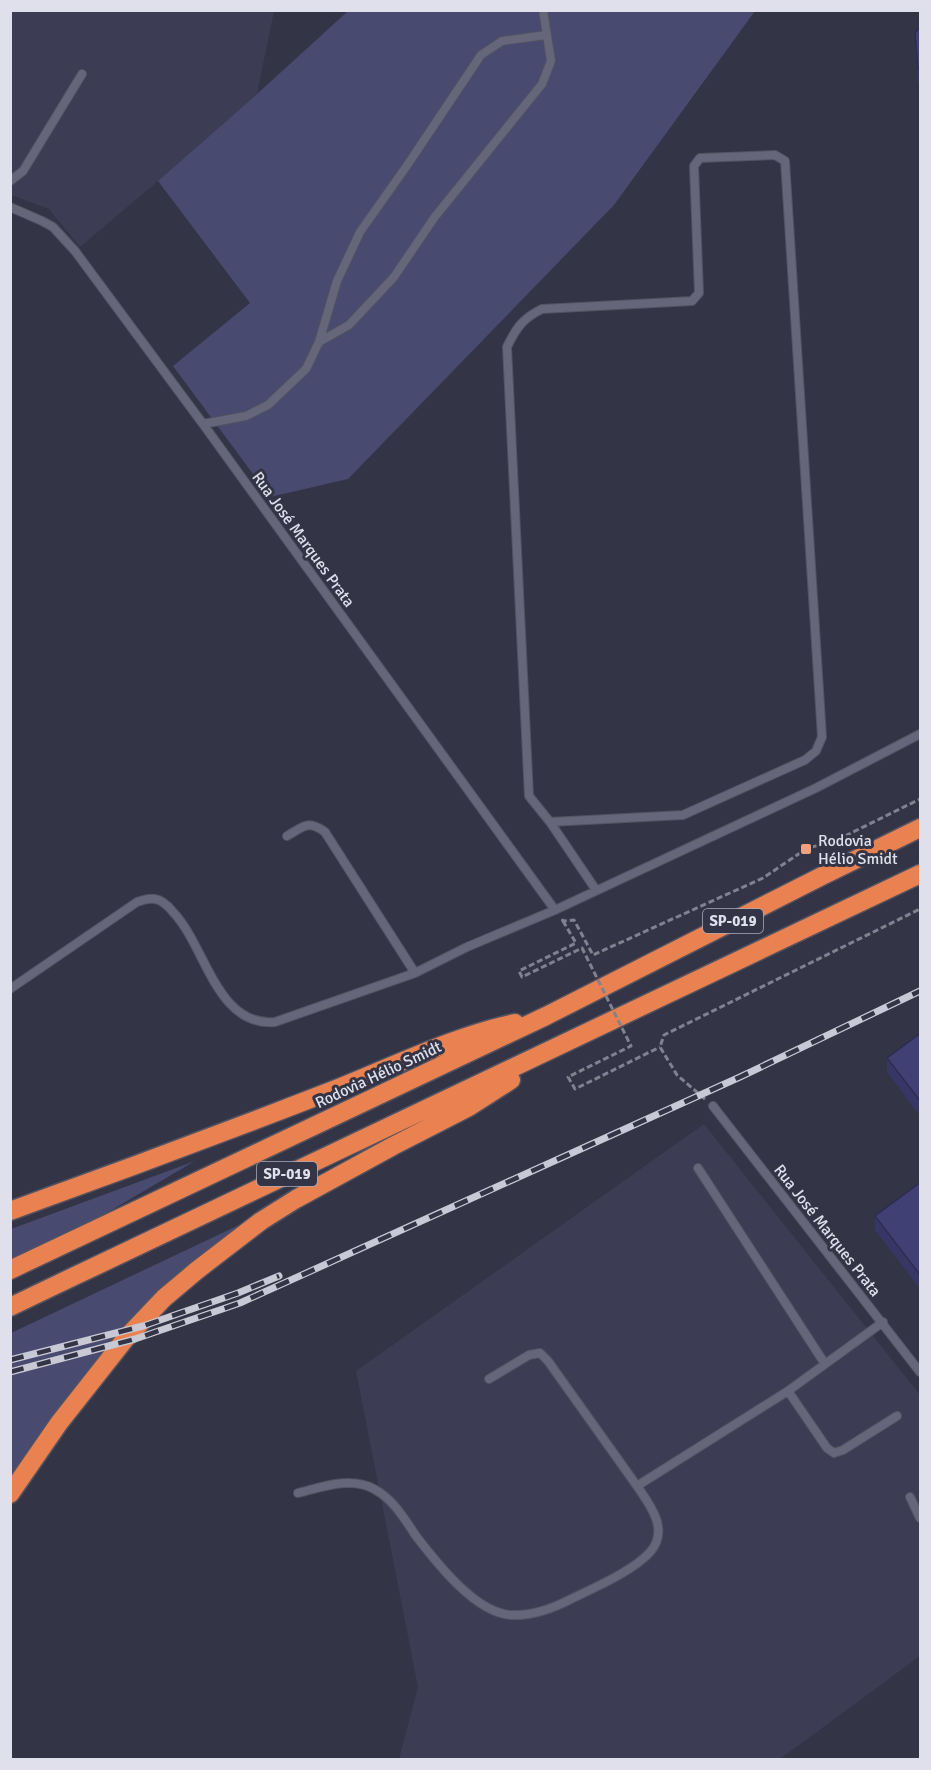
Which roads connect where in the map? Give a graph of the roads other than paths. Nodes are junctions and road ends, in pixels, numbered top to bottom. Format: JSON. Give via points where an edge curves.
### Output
{"nodes":[{"id":1,"x":543,"y":10,"type":"edge"},
{"id":2,"x":546,"y":35,"type":"junction"},
{"id":3,"x":82,"y":74,"type":"dead end"},
{"id":4,"x":10,"y":181,"type":"edge"},
{"id":5,"x":10,"y":207,"type":"edge"},
{"id":6,"x":319,"y":342,"type":"junction"},
{"id":7,"x":203,"y":424,"type":"junction"},
{"id":8,"x":921,"y":734,"type":"edge"},
{"id":9,"x":550,"y":822,"type":"junction"},
{"id":10,"x":921,"y":828,"type":"edge"},
{"id":11,"x":287,"y":836,"type":"dead end"},
{"id":12,"x":921,"y":874,"type":"edge"},
{"id":13,"x":596,"y":890,"type":"junction"},
{"id":14,"x":555,"y":910,"type":"junction"},
{"id":15,"x":415,"y":973,"type":"junction"},
{"id":16,"x":10,"y":989,"type":"edge"},
{"id":17,"x":546,"y":1016,"type":"junction"},
{"id":18,"x":565,"y":1044,"type":"junction"},
{"id":19,"x":713,"y":1106,"type":"road end"},
{"id":20,"x":698,"y":1168,"type":"dead end"},
{"id":21,"x":10,"y":1211,"type":"edge"},
{"id":22,"x":10,"y":1270,"type":"edge"},
{"id":23,"x":10,"y":1307,"type":"edge"},
{"id":24,"x":883,"y":1322,"type":"junction"},
{"id":25,"x":825,"y":1364,"type":"junction"},
{"id":26,"x":921,"y":1372,"type":"edge"},
{"id":27,"x":489,"y":1379,"type":"dead end"},
{"id":28,"x":788,"y":1391,"type":"junction"},
{"id":29,"x":897,"y":1416,"type":"dead end"},
{"id":30,"x":637,"y":1486,"type":"junction"},
{"id":31,"x":298,"y":1493,"type":"dead end"},
{"id":32,"x":10,"y":1494,"type":"edge"},
{"id":33,"x":910,"y":1497,"type":"dead end"},
{"id":34,"x":921,"y":1518,"type":"edge"}],
"edges":[{"from":1,"to":2,"type":"lane"},
{"from":2,"to":6,"type":"lane","via":[[551,62],[542,84],[434,218],[394,277],[349,325]]},
{"from":2,"to":6,"type":"lane","via":[[502,41],[481,55],[360,232],[337,281]]},
{"from":3,"to":4,"type":"lane","via":[[23,171]]},
{"from":5,"to":7,"type":"lane","name":"Rua José Marques Prata","via":[[53,227],[75,251]]},
{"from":6,"to":7,"type":"lane","via":[[306,369],[268,405],[246,416]]},
{"from":7,"to":14,"type":"lane","name":"Rua José Marques Prata"},
{"from":8,"to":13,"type":"lane","via":[[816,788]]},
{"from":9,"to":9,"type":"lane","via":[[529,796],[507,347],[528,316],[542,309],[692,301],[699,293],[694,166],[700,158],[776,155],[785,161],[822,737],[816,751],[805,760],[683,815]]},
{"from":9,"to":13,"type":"lane"},
{"from":10,"to":17,"type":"highway","name":"Rodovia Hélio Smidt","number":"SP-019"},
{"from":11,"to":15,"type":"lane","via":[[306,825],[315,825],[325,832]]},
{"from":12,"to":18,"type":"highway","number":"SP-019"},
{"from":13,"to":14,"type":"lane"},
{"from":14,"to":15,"type":"lane"},
{"from":15,"to":16,"type":"lane","via":[[275,1022],[250,1020],[225,997],[179,918],[158,899],[148,898]]},
{"from":17,"to":21,"type":"highway","via":[[490,1028],[445,1044],[246,1124]]},
{"from":17,"to":22,"type":"highway","name":"Rodovia Hélio Smidt","number":"SP-019"},
{"from":18,"to":23,"type":"highway","number":"SP-019"},
{"from":18,"to":32,"type":"highway","via":[[469,1107],[296,1198],[196,1271],[126,1338],[59,1423]]},
{"from":19,"to":24,"type":"lane","name":"Rua José Marques Prata"},
{"from":20,"to":25,"type":"lane"},
{"from":24,"to":25,"type":"lane"},
{"from":24,"to":26,"type":"lane","name":"Rua José Marques Prata"},
{"from":25,"to":28,"type":"lane"},
{"from":27,"to":30,"type":"lane","via":[[529,1355],[540,1353]]},
{"from":28,"to":29,"type":"lane","via":[[827,1449],[834,1453]]},
{"from":28,"to":30,"type":"lane"},
{"from":30,"to":31,"type":"lane","via":[[654,1513],[659,1530],[658,1543],[644,1558],[565,1602],[510,1616],[477,1600],[458,1585],[435,1561],[393,1503],[373,1488],[336,1484]]},
{"from":33,"to":34,"type":"lane"}]}
